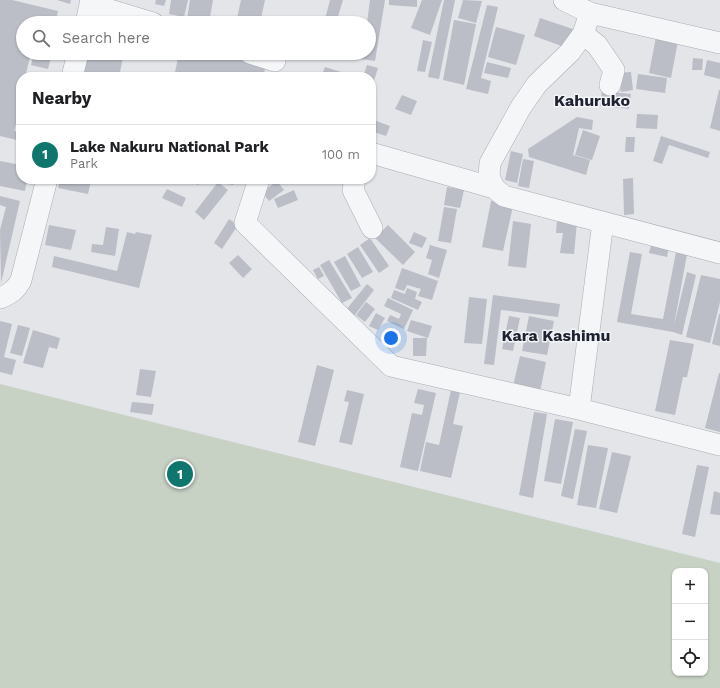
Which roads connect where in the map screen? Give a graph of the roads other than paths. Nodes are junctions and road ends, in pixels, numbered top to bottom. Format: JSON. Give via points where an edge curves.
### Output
{"nodes":[{"id":1,"x":564,"y":0,"type":"edge"},
{"id":2,"x":89,"y":9,"type":"edge"},
{"id":3,"x":590,"y":13,"type":"junction"},
{"id":4,"x":121,"y":16,"type":"edge"},
{"id":5,"x":584,"y":34,"type":"junction"},
{"id":6,"x":720,"y":43,"type":"edge"},
{"id":7,"x":76,"y":60,"type":"edge"},
{"id":8,"x":272,"y":60,"type":"edge"},
{"id":9,"x":275,"y":61,"type":"dead end"},
{"id":10,"x":73,"y":72,"type":"edge"},
{"id":11,"x":610,"y":85,"type":"dead end"},
{"id":12,"x":376,"y":154,"type":"edge"},
{"id":13,"x":46,"y":184,"type":"edge"},
{"id":14,"x":257,"y":184,"type":"edge"},
{"id":15,"x":354,"y":184,"type":"edge"},
{"id":16,"x":494,"y":188,"type":"junction"},
{"id":17,"x":603,"y":222,"type":"junction"},
{"id":18,"x":372,"y":228,"type":"dead end"},
{"id":19,"x":720,"y":253,"type":"edge"},
{"id":20,"x":0,"y":298,"type":"edge"},
{"id":21,"x":579,"y":409,"type":"junction"},
{"id":22,"x":720,"y":445,"type":"edge"}],
"edges":[{"from":1,"to":3,"type":"street"},
{"from":2,"to":4,"type":"street"},
{"from":3,"to":5,"type":"street"},
{"from":3,"to":6,"type":"street"},
{"from":5,"to":11,"type":"street","via":[[597,45],[614,70]]},
{"from":5,"to":16,"type":"street","via":[[570,52],[536,84],[521,107],[490,163],[489,176]]},
{"from":7,"to":10,"type":"street"},
{"from":8,"to":9,"type":"street"},
{"from":12,"to":16,"type":"street"},
{"from":13,"to":20,"type":"street","via":[[21,280],[17,289]]},
{"from":14,"to":21,"type":"street","via":[[245,223],[391,366]]},
{"from":15,"to":18,"type":"street","via":[[353,190]]},
{"from":16,"to":17,"type":"street","via":[[504,196]]},
{"from":17,"to":19,"type":"street"},
{"from":17,"to":21,"type":"street"},
{"from":21,"to":22,"type":"street"}]}
